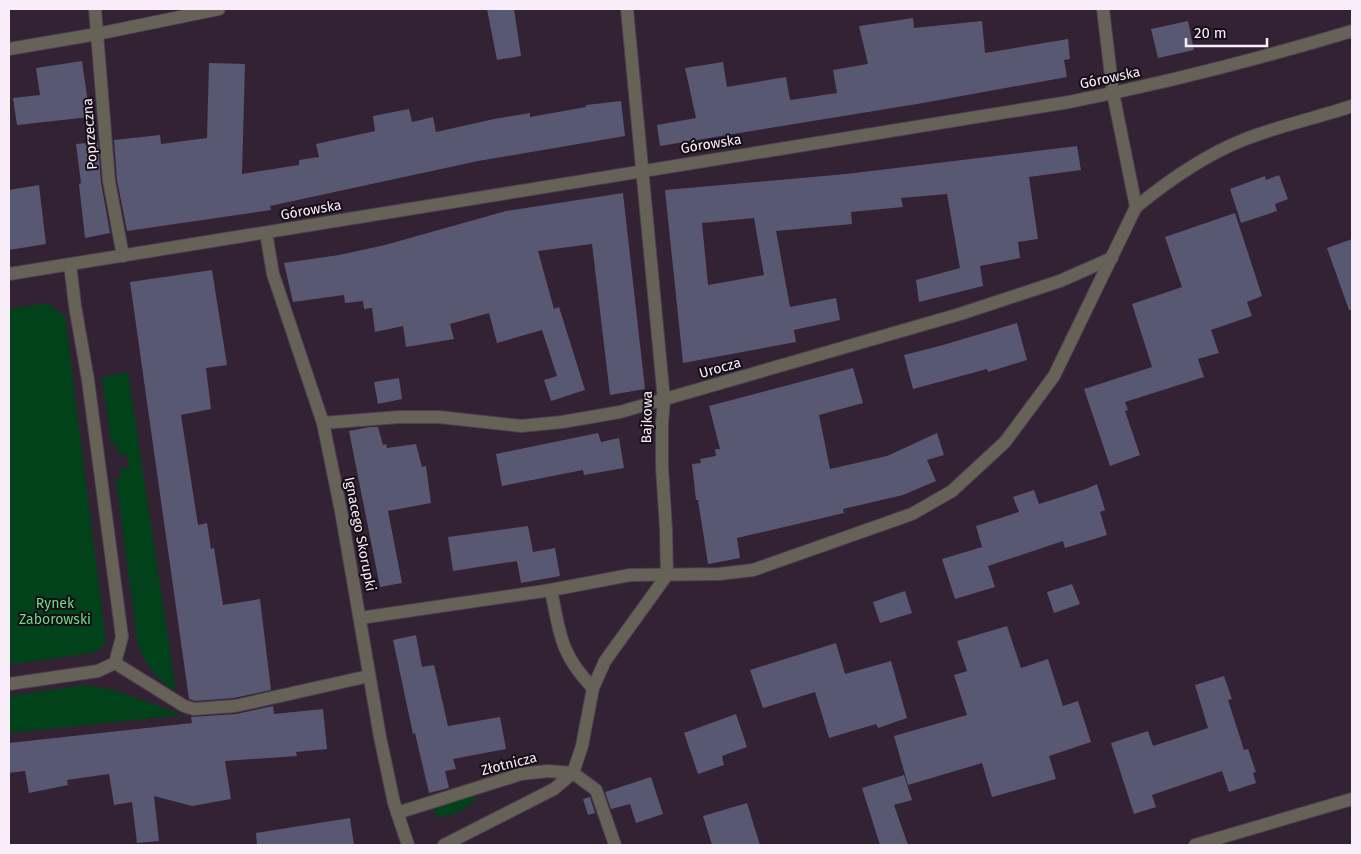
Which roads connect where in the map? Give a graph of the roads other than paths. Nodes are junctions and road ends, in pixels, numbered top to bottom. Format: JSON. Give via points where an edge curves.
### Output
{"nodes":[{"id":1,"x":95,"y":9,"type":"edge"},
{"id":2,"x":219,"y":9,"type":"edge"},
{"id":3,"x":626,"y":9,"type":"edge"},
{"id":4,"x":1103,"y":9,"type":"edge"},
{"id":5,"x":1352,"y":31,"type":"edge"},
{"id":6,"x":97,"y":34,"type":"junction"},
{"id":7,"x":9,"y":49,"type":"edge"},
{"id":8,"x":1113,"y":93,"type":"junction"},
{"id":9,"x":1352,"y":106,"type":"edge"},
{"id":10,"x":642,"y":171,"type":"junction"},
{"id":11,"x":1136,"y":207,"type":"junction"},
{"id":12,"x":266,"y":233,"type":"junction"},
{"id":13,"x":123,"y":256,"type":"junction"},
{"id":14,"x":1112,"y":258,"type":"junction"},
{"id":15,"x":70,"y":264,"type":"junction"},
{"id":16,"x":9,"y":274,"type":"edge"},
{"id":17,"x":664,"y":400,"type":"junction"},
{"id":18,"x":323,"y":423,"type":"junction"},
{"id":19,"x":667,"y":574,"type":"junction"},
{"id":20,"x":551,"y":590,"type":"junction"},
{"id":21,"x":360,"y":618,"type":"junction"},
{"id":22,"x":115,"y":663,"type":"junction"},
{"id":23,"x":369,"y":676,"type":"junction"},
{"id":24,"x":9,"y":684,"type":"edge"},
{"id":25,"x":593,"y":688,"type":"junction"},
{"id":26,"x":573,"y":773,"type":"junction"},
{"id":27,"x":1352,"y":799,"type":"edge"},
{"id":28,"x":397,"y":813,"type":"junction"},
{"id":29,"x":408,"y":845,"type":"edge"},
{"id":30,"x":444,"y":845,"type":"edge"},
{"id":31,"x":614,"y":845,"type":"edge"},
{"id":32,"x":1195,"y":845,"type":"edge"}],
"edges":[{"from":1,"to":6,"type":"street","name":"Poprzeczna"},
{"from":2,"to":6,"type":"street"},
{"from":3,"to":10,"type":"street","name":"Bajkowa"},
{"from":4,"to":8,"type":"street"},
{"from":5,"to":8,"type":"street","name":"Górowska","via":[[1271,55]]},
{"from":6,"to":7,"type":"street"},
{"from":6,"to":13,"type":"street","name":"Poprzeczna","via":[[109,182]]},
{"from":8,"to":10,"type":"street","name":"Górowska"},
{"from":8,"to":11,"type":"street"},
{"from":9,"to":11,"type":"street","via":[[1242,140],[1164,184]]},
{"from":10,"to":12,"type":"street","name":"Górowska"},
{"from":10,"to":17,"type":"street","name":"Bajkowa"},
{"from":11,"to":14,"type":"street"},
{"from":12,"to":13,"type":"street","name":"Górowska"},
{"from":12,"to":18,"type":"street","name":"Ignacego Skorupki","via":[[273,274]]},
{"from":13,"to":15,"type":"street","name":"Górowska"},
{"from":14,"to":17,"type":"street","name":"Urocza","via":[[1060,281],[960,314]]},
{"from":14,"to":19,"type":"street","via":[[1054,376],[1004,442],[952,491],[912,514],[753,570]]},
{"from":15,"to":16,"type":"street"},
{"from":15,"to":22,"type":"street","via":[[122,637]]},
{"from":17,"to":18,"type":"street","name":"Urocza","via":[[603,415],[521,426],[399,417]]},
{"from":17,"to":19,"type":"street","name":"Bajkowa","via":[[662,468]]},
{"from":18,"to":21,"type":"street","name":"Ignacego Skorupki"},
{"from":19,"to":20,"type":"street","via":[[630,575]]},
{"from":19,"to":25,"type":"street","via":[[605,661]]},
{"from":20,"to":21,"type":"street"},
{"from":20,"to":25,"type":"street","via":[[562,644],[576,669]]},
{"from":21,"to":23,"type":"street","name":"Ignacego Skorupki"},
{"from":22,"to":23,"type":"street","via":[[194,709],[235,706]]},
{"from":22,"to":24,"type":"street","via":[[98,671]]},
{"from":23,"to":28,"type":"street","name":"Ignacego Skorupki"},
{"from":25,"to":26,"type":"street","via":[[582,746]]},
{"from":26,"to":28,"type":"street","name":"Złotnicza","via":[[548,770],[521,774]]},
{"from":26,"to":30,"type":"street","via":[[554,789]]},
{"from":26,"to":31,"type":"street","via":[[596,790]]},
{"from":27,"to":32,"type":"street"},
{"from":28,"to":29,"type":"street","name":"Ignacego Skorupki"}]}
